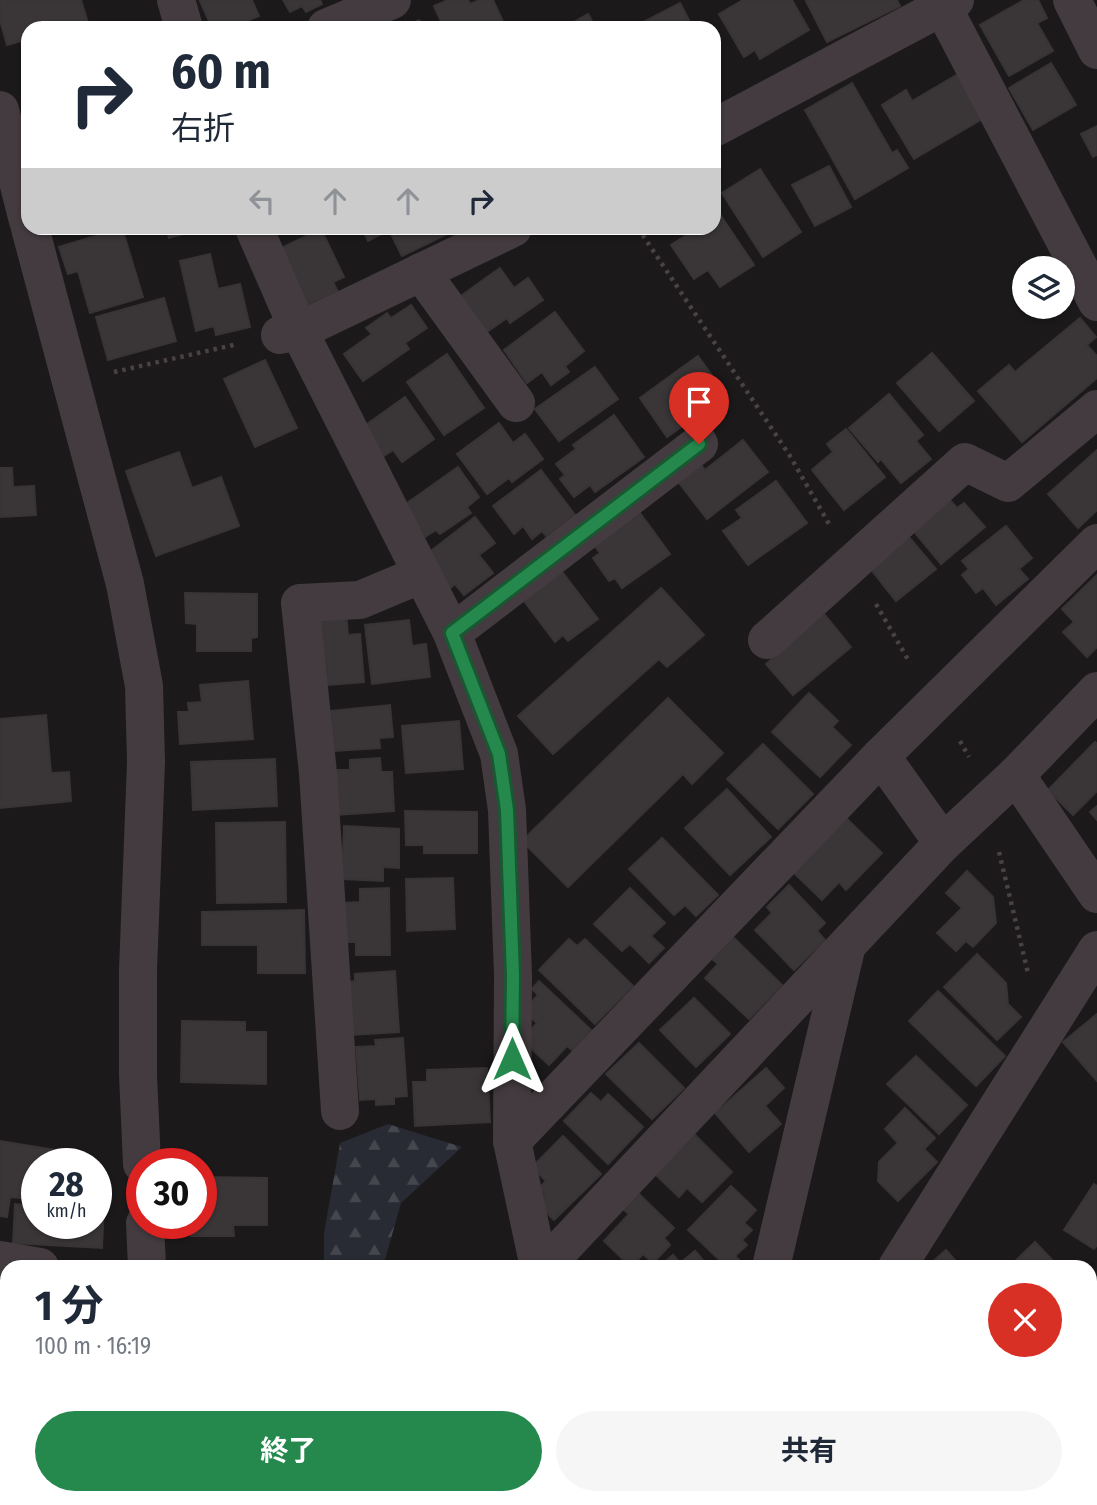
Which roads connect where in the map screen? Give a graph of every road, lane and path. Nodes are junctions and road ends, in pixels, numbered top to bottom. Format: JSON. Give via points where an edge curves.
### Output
{"nodes":[{"id":1,"x":176,"y":0,"type":"edge"},
{"id":2,"x":392,"y":0,"type":"edge"},
{"id":3,"x":1072,"y":0,"type":"edge"},
{"id":4,"x":946,"y":2,"type":"edge"},
{"id":5,"x":182,"y":21,"type":"edge"},
{"id":6,"x":342,"y":21,"type":"edge"},
{"id":7,"x":1097,"y":50,"type":"edge"},
{"id":8,"x":0,"y":110,"type":"edge"},
{"id":9,"x":721,"y":124,"type":"edge"},
{"id":10,"x":21,"y":194,"type":"edge"},
{"id":11,"x":32,"y":235,"type":"edge"},
{"id":12,"x":256,"y":235,"type":"edge"},
{"id":13,"x":498,"y":235,"type":"edge"},
{"id":14,"x":643,"y":235,"type":"edge"},
{"id":15,"x":421,"y":272,"type":"junction"},
{"id":16,"x":1097,"y":302,"type":"edge"},
{"id":17,"x":290,"y":333,"type":"junction"},
{"id":18,"x":111,"y":373,"type":"dead end"},
{"id":19,"x":516,"y":403,"type":"dead end"},
{"id":20,"x":1097,"y":409,"type":"edge"},
{"id":21,"x":699,"y":444,"type":"dead end"},
{"id":22,"x":1097,"y":543,"type":"edge"},
{"id":23,"x":852,"y":564,"type":"junction"},
{"id":24,"x":422,"y":574,"type":"junction"},
{"id":25,"x":452,"y":633,"type":"junction"},
{"id":26,"x":767,"y":640,"type":"dead end"},
{"id":27,"x":1097,"y":691,"type":"edge"},
{"id":28,"x":934,"y":704,"type":"junction"},
{"id":29,"x":881,"y":756,"type":"junction"},
{"id":30,"x":1002,"y":788,"type":"junction"},
{"id":31,"x":943,"y":843,"type":"junction"},
{"id":32,"x":1097,"y":894,"type":"edge"},
{"id":33,"x":847,"y":947,"type":"junction"},
{"id":34,"x":1097,"y":950,"type":"edge"},
{"id":35,"x":1043,"y":1036,"type":"junction"},
{"id":36,"x":341,"y":1111,"type":"dead end"},
{"id":37,"x":512,"y":1141,"type":"junction"},
{"id":38,"x":141,"y":1148,"type":"edge"},
{"id":39,"x":146,"y":1239,"type":"edge"},
{"id":40,"x":147,"y":1260,"type":"edge"},
{"id":41,"x":538,"y":1260,"type":"edge"},
{"id":42,"x":551,"y":1260,"type":"edge"},
{"id":43,"x":773,"y":1260,"type":"edge"},
{"id":44,"x":901,"y":1260,"type":"edge"}],
"edges":[{"from":1,"to":5,"type":"street"},
{"from":2,"to":6,"type":"street"},
{"from":3,"to":7,"type":"street"},
{"from":4,"to":9,"type":"street"},
{"from":4,"to":16,"type":"street"},
{"from":8,"to":10,"type":"street"},
{"from":11,"to":38,"type":"street","via":[[125,584],[144,686],[146,762],[138,970]]},
{"from":12,"to":17,"type":"street"},
{"from":13,"to":15,"type":"street"},
{"from":14,"to":23,"type":"path","via":[[790,456]]},
{"from":15,"to":17,"type":"street"},
{"from":15,"to":19,"type":"street"},
{"from":17,"to":18,"type":"path"},
{"from":17,"to":24,"type":"street"},
{"from":20,"to":23,"type":"street","via":[[1008,483],[965,462]]},
{"from":21,"to":25,"type":"street"},
{"from":22,"to":28,"type":"street"},
{"from":23,"to":26,"type":"street"},
{"from":23,"to":28,"type":"path"},
{"from":24,"to":25,"type":"street"},
{"from":24,"to":36,"type":"street","via":[[360,600],[300,603],[319,786]]},
{"from":25,"to":37,"type":"street","via":[[499,754],[507,810]]},
{"from":27,"to":30,"type":"street"},
{"from":28,"to":29,"type":"street"},
{"from":28,"to":30,"type":"path","via":[[946,716],[978,774]]},
{"from":29,"to":31,"type":"street"},
{"from":29,"to":37,"type":"street"},
{"from":30,"to":31,"type":"street"},
{"from":30,"to":32,"type":"street"},
{"from":30,"to":35,"type":"path"},
{"from":31,"to":33,"type":"street"},
{"from":33,"to":42,"type":"street"},
{"from":33,"to":43,"type":"street"},
{"from":34,"to":35,"type":"street"},
{"from":35,"to":44,"type":"street"},
{"from":37,"to":41,"type":"street"},
{"from":39,"to":40,"type":"street"}]}
